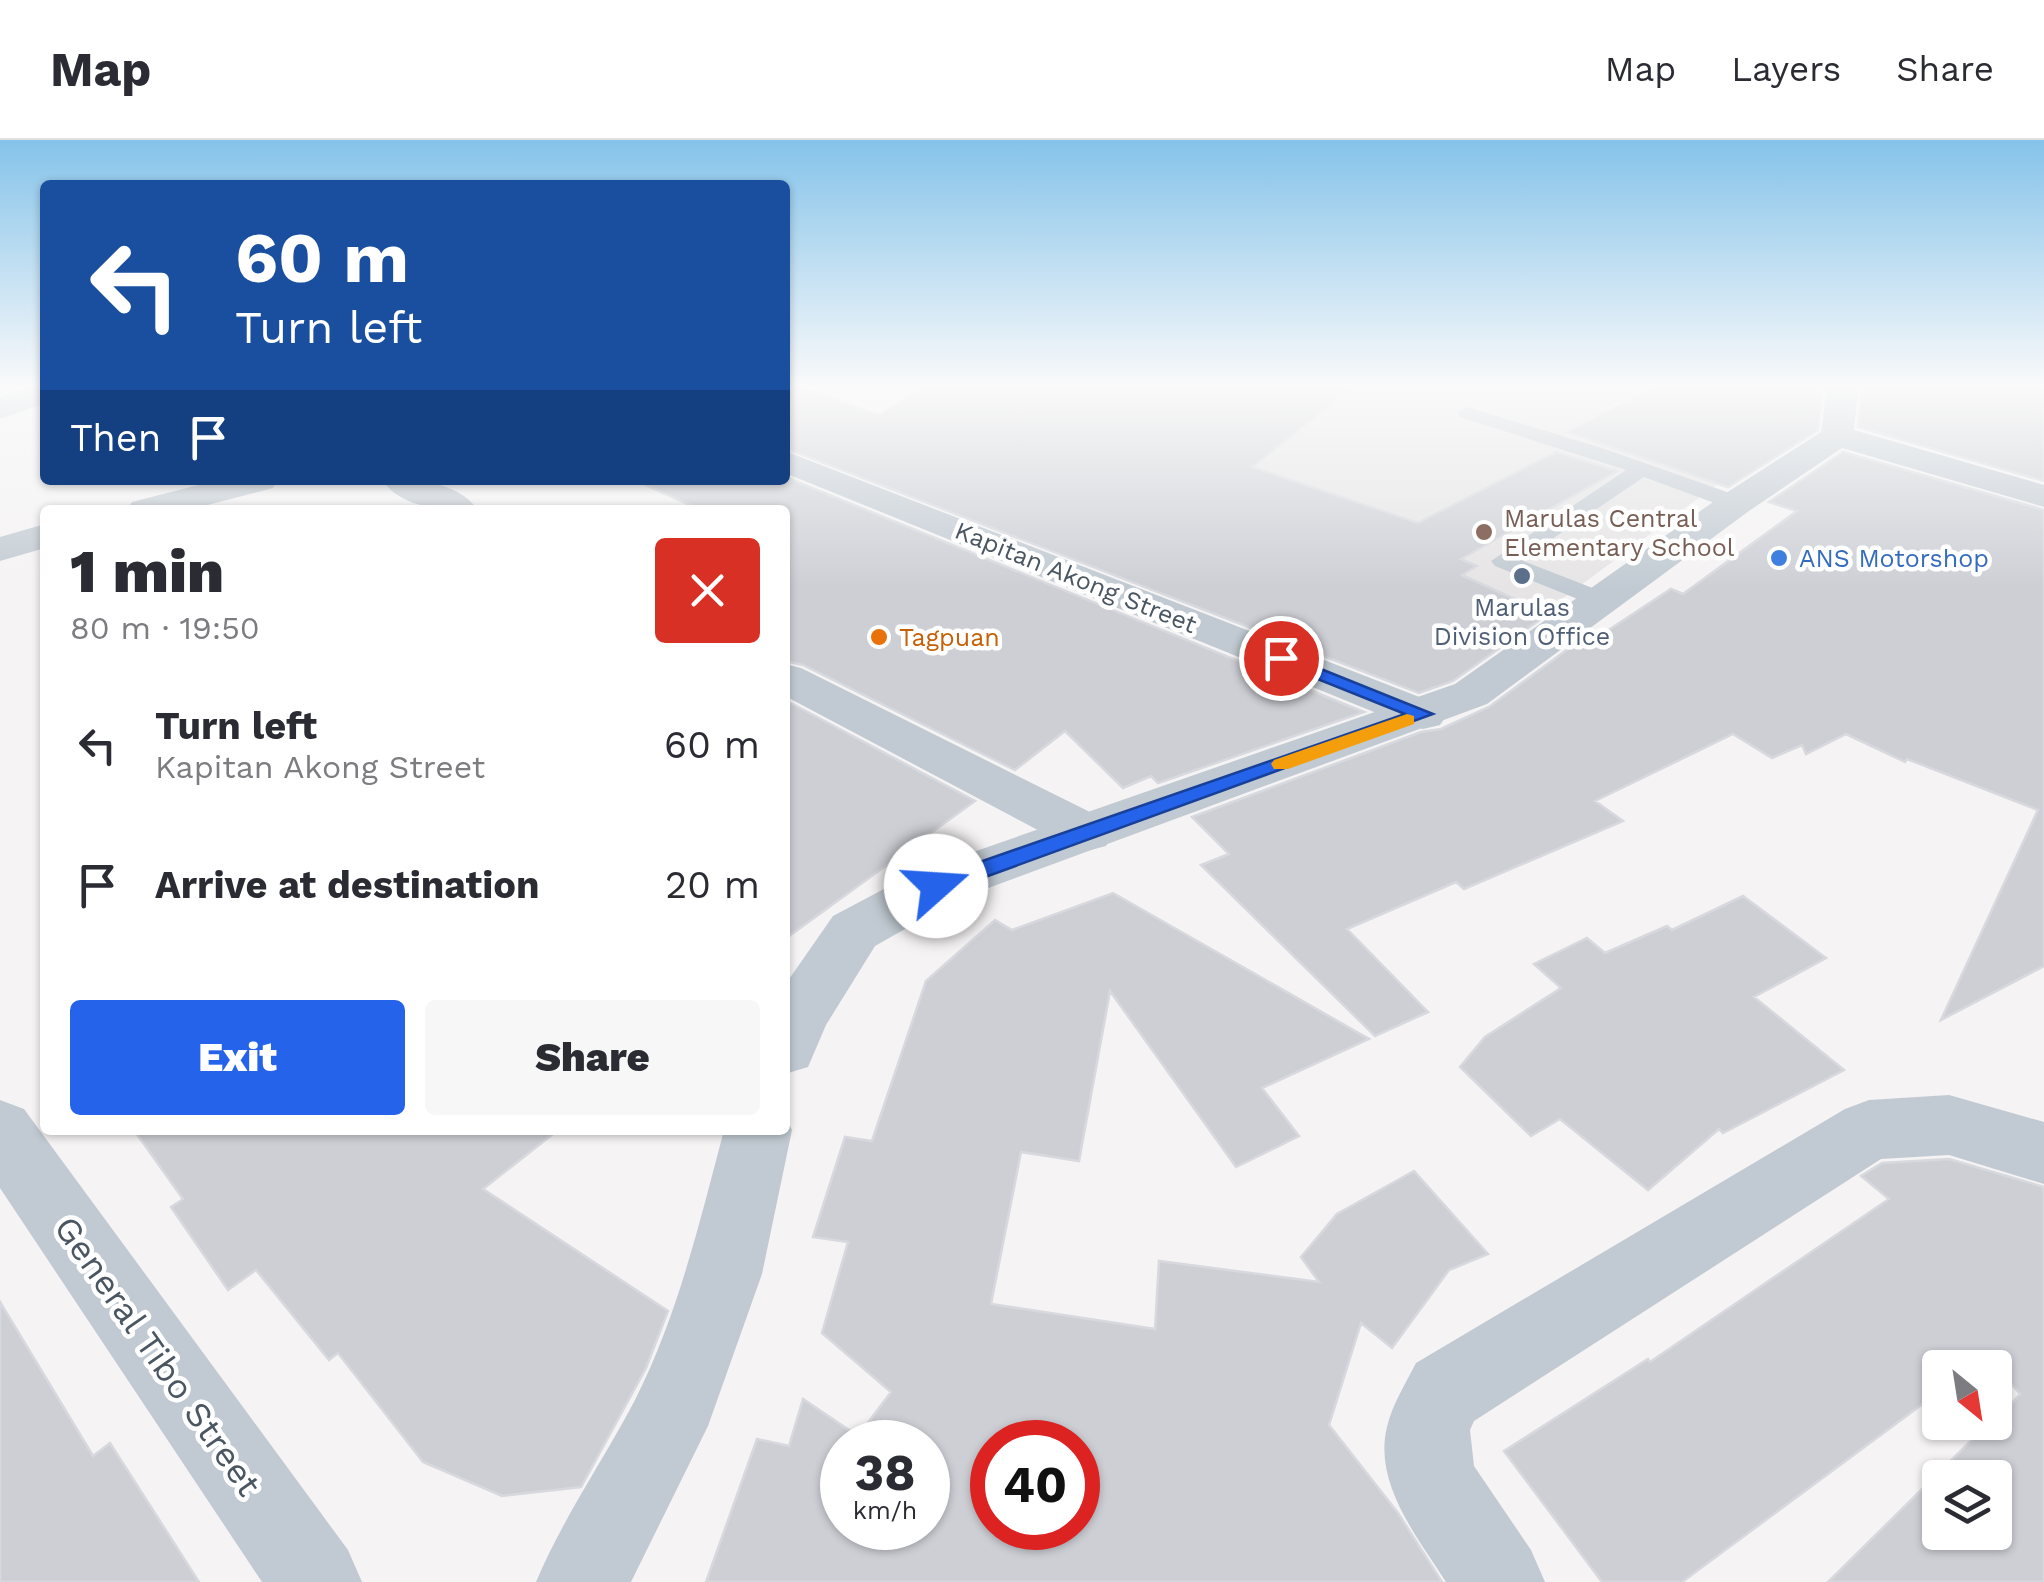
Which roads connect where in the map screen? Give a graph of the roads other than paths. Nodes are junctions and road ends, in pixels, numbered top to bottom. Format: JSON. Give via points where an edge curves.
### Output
{"nodes":[{"id":1,"x":1598,"y":454,"type":"edge"},
{"id":2,"x":1809,"y":454,"type":"edge"},
{"id":3,"x":1899,"y":454,"type":"edge"},
{"id":4,"x":790,"y":463,"type":"edge"},
{"id":5,"x":1643,"y":468,"type":"junction"},
{"id":6,"x":241,"y":485,"type":"edge"},
{"id":7,"x":410,"y":485,"type":"edge"},
{"id":8,"x":2043,"y":496,"type":"edge"},
{"id":9,"x":1736,"y":503,"type":"junction"},
{"id":10,"x":164,"y":505,"type":"edge"},
{"id":11,"x":449,"y":505,"type":"edge"},
{"id":12,"x":40,"y":537,"type":"edge"},
{"id":13,"x":0,"y":549,"type":"edge"},
{"id":14,"x":1604,"y":601,"type":"junction"},
{"id":15,"x":790,"y":681,"type":"edge"},
{"id":16,"x":1423,"y":714,"type":"junction"},
{"id":17,"x":1087,"y":833,"type":"junction"},
{"id":18,"x":790,"y":1036,"type":"edge"},
{"id":19,"x":0,"y":1130,"type":"edge"},
{"id":20,"x":757,"y":1135,"type":"edge"},
{"id":21,"x":2044,"y":1153,"type":"edge"},
{"id":22,"x":316,"y":1582,"type":"edge"},
{"id":23,"x":582,"y":1582,"type":"edge"},
{"id":24,"x":1499,"y":1582,"type":"edge"}],
"edges":[{"from":1,"to":5,"type":"lane"},
{"from":2,"to":9,"type":"street"},
{"from":3,"to":8,"type":"street"},
{"from":4,"to":16,"type":"street","name":"Kapitan Akong Street"},
{"from":5,"to":9,"type":"lane"},
{"from":5,"to":14,"type":"lane","via":[[1504,561]]},
{"from":6,"to":10,"type":"street"},
{"from":7,"to":11,"type":"street"},
{"from":9,"to":14,"type":"street"},
{"from":12,"to":13,"type":"street"},
{"from":14,"to":16,"type":"street","via":[[1471,694]]},
{"from":15,"to":17,"type":"street"},
{"from":16,"to":17,"type":"street"},
{"from":17,"to":18,"type":"street","via":[[936,886],[854,932]]},
{"from":19,"to":22,"type":"street","name":"General Tibo Street"},
{"from":20,"to":23,"type":"street","via":[[724,1274],[666,1426]]},
{"from":21,"to":24,"type":"street","via":[[1949,1125],[1869,1130],[1445,1392],[1428,1429],[1432,1480]]}]}
